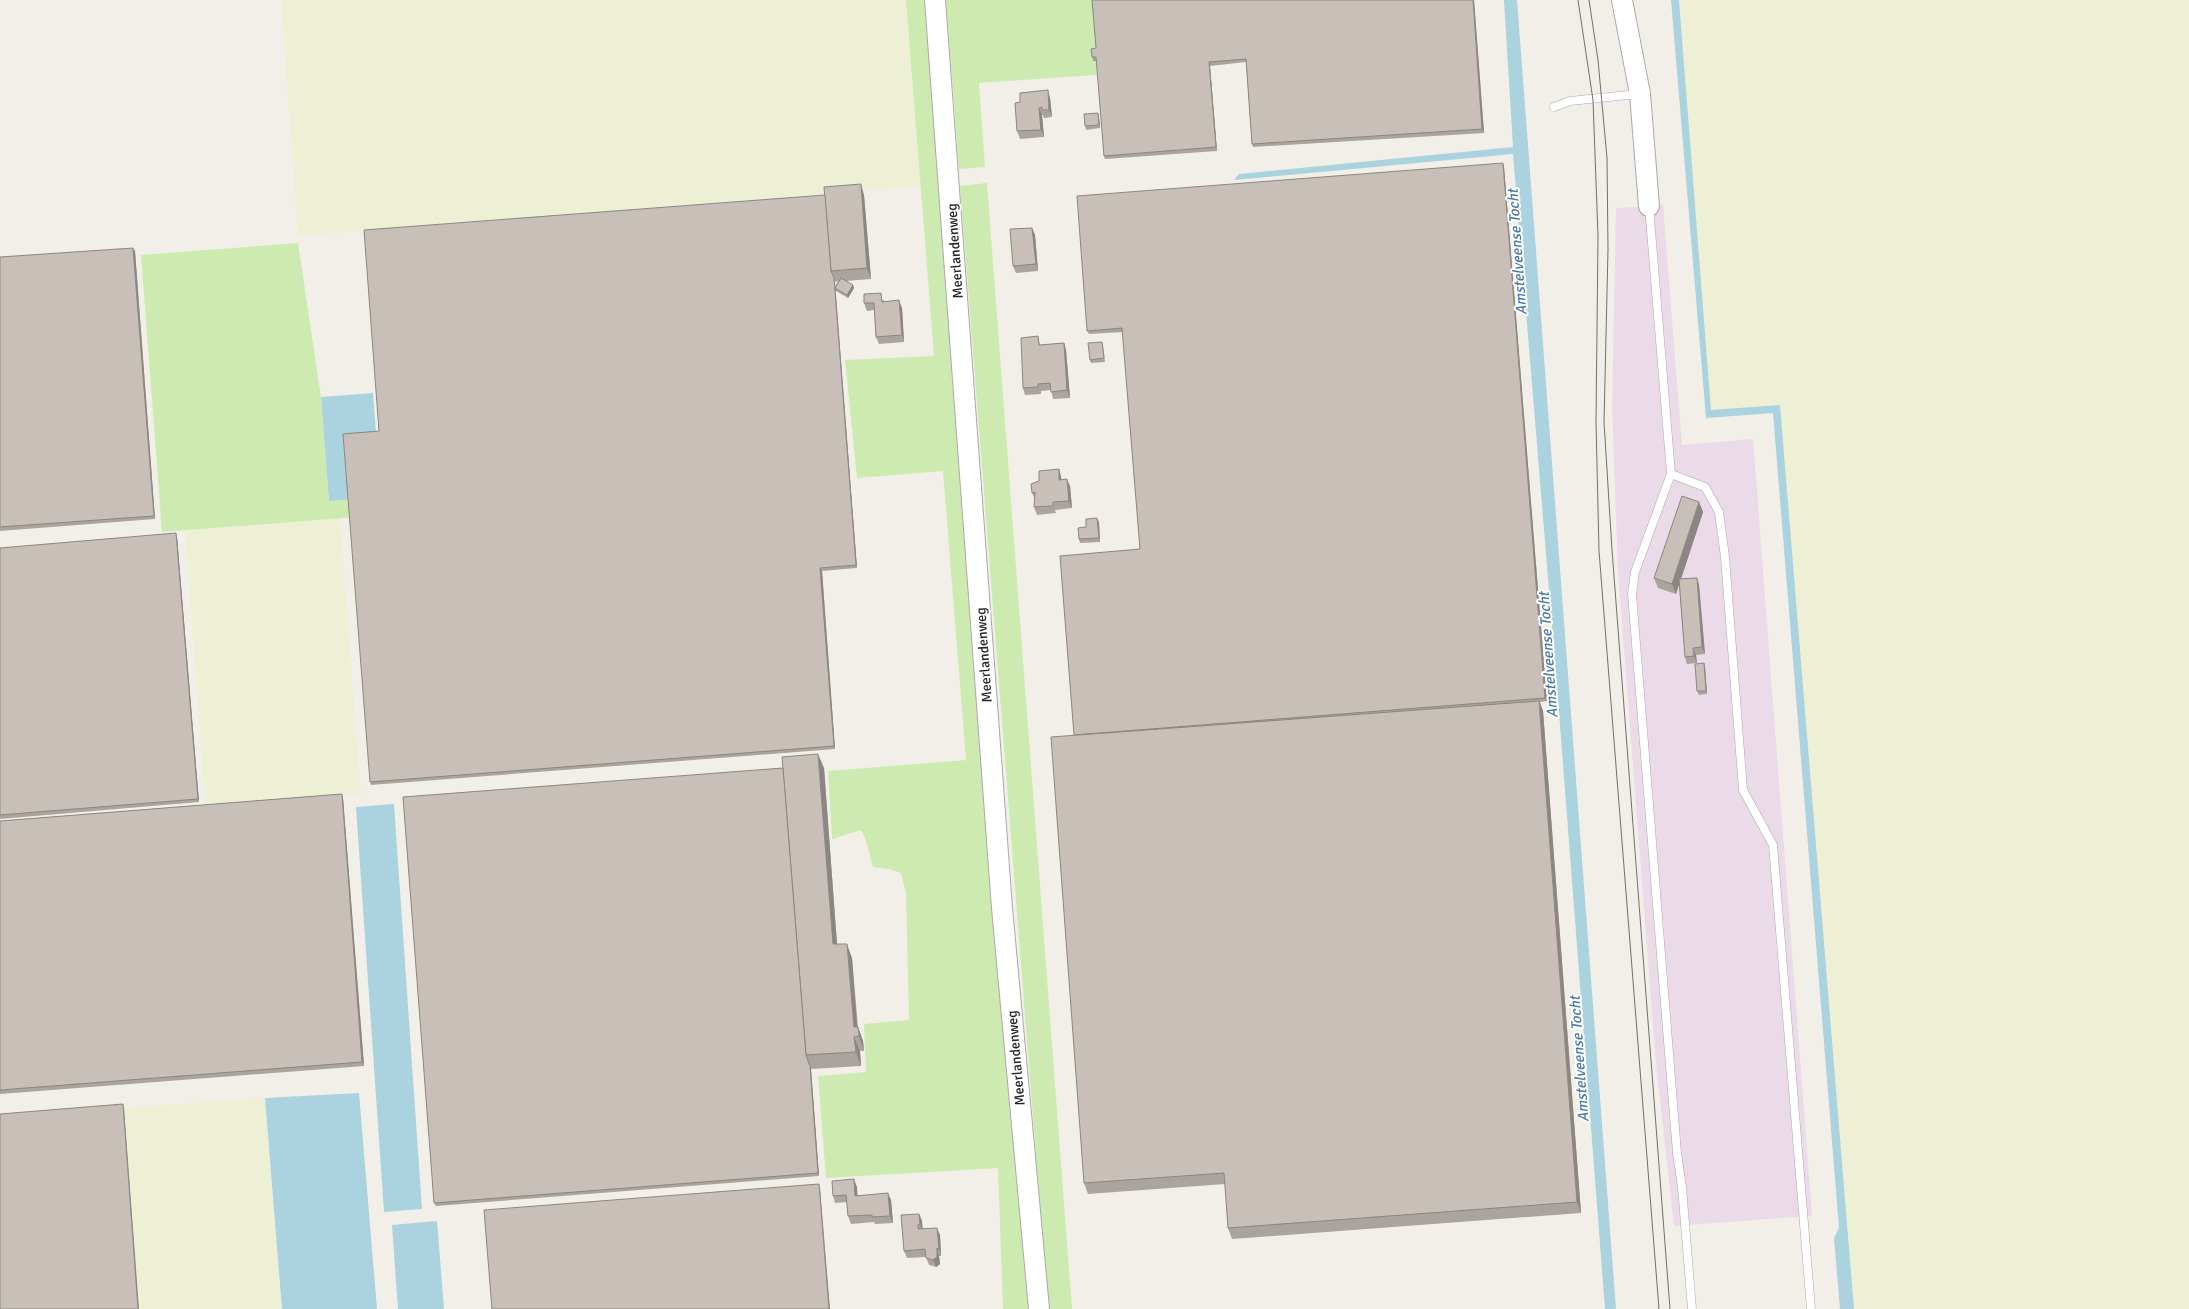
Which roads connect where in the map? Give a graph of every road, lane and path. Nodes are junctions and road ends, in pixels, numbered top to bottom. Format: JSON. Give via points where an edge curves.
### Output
{"nodes":[{"id":1,"x":935,"y":0,"type":"edge"},
{"id":2,"x":1622,"y":0,"type":"edge"},
{"id":3,"x":1640,"y":94,"type":"junction"},
{"id":4,"x":1554,"y":108,"type":"dead end"},
{"id":5,"x":1649,"y":206,"type":"joint"},
{"id":6,"x":1671,"y":474,"type":"junction"},
{"id":7,"x":1039,"y":1309,"type":"edge"},
{"id":8,"x":1692,"y":1309,"type":"edge"},
{"id":9,"x":1811,"y":1309,"type":"edge"}],
"edges":[{"from":1,"to":7,"type":"street","name":"Meerlandenweg","via":[[1002,908]]},
{"from":2,"to":3,"type":"street"},
{"from":3,"to":4,"type":"lane","via":[[1570,101]]},
{"from":3,"to":5,"type":"street"},
{"from":5,"to":6,"type":"lane"},
{"from":6,"to":8,"type":"lane","via":[[1635,572],[1632,594]]},
{"from":6,"to":9,"type":"lane","via":[[1705,487],[1719,512],[1743,790],[1773,845]]}]}
